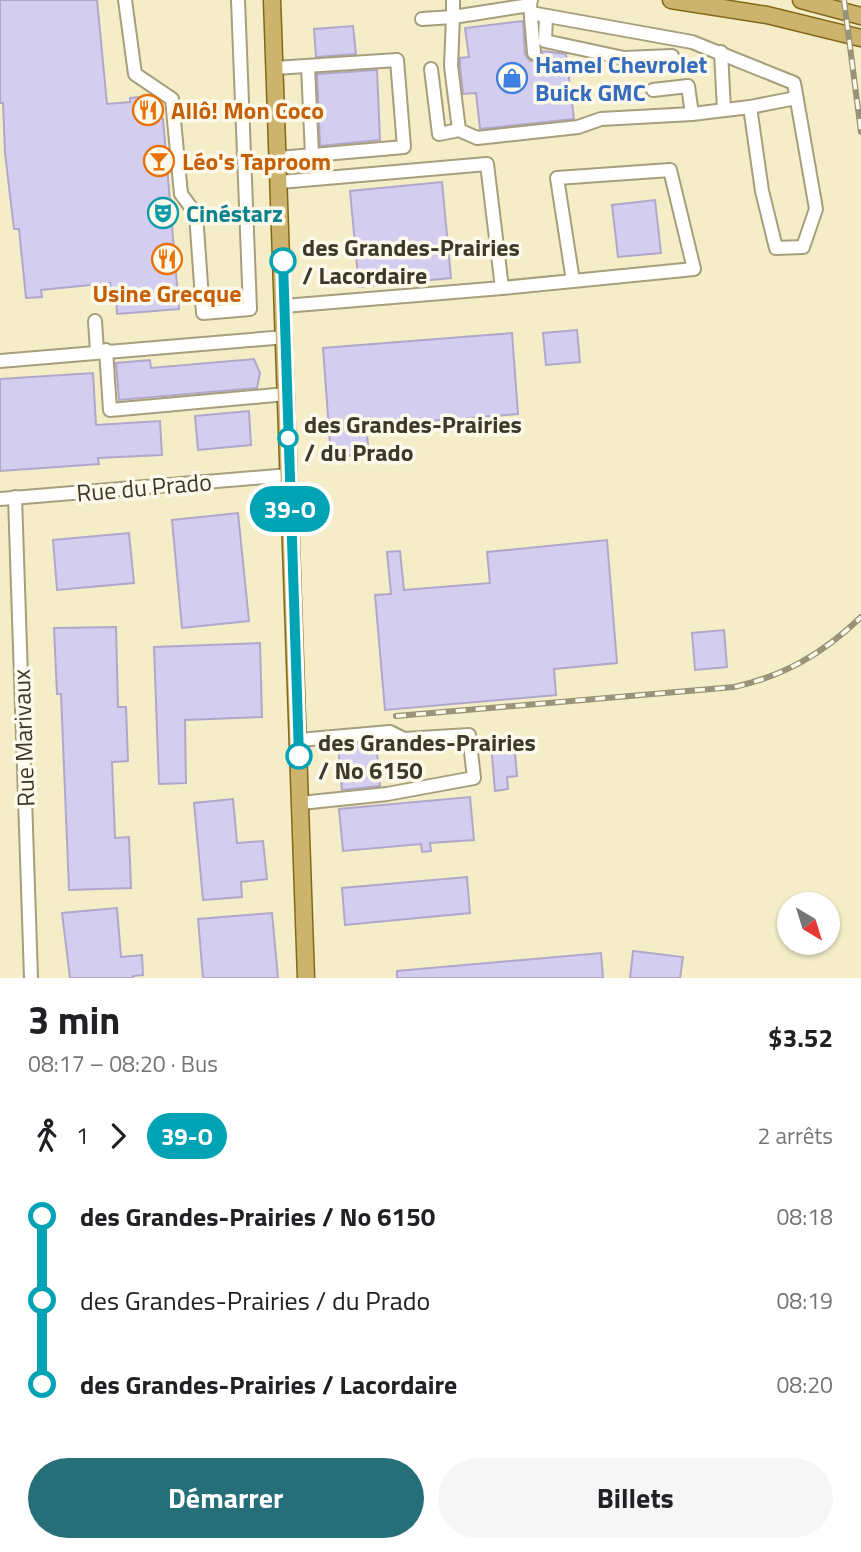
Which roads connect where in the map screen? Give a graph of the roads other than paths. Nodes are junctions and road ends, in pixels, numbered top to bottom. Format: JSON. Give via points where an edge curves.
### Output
{"nodes":[{"id":1,"x":125,"y":0,"type":"edge"},
{"id":2,"x":238,"y":0,"type":"edge"},
{"id":3,"x":272,"y":0,"type":"edge"},
{"id":4,"x":453,"y":0,"type":"edge"},
{"id":5,"x":671,"y":0,"type":"edge"},
{"id":6,"x":801,"y":0,"type":"edge"},
{"id":7,"x":531,"y":6,"type":"edge"},
{"id":8,"x":546,"y":16,"type":"junction"},
{"id":9,"x":861,"y":16,"type":"edge"},
{"id":10,"x":453,"y":17,"type":"junction"},
{"id":11,"x":422,"y":19,"type":"dead end"},
{"id":12,"x":861,"y":38,"type":"edge"},
{"id":13,"x":721,"y":52,"type":"junction"},
{"id":14,"x":534,"y":53,"type":"dead end"},
{"id":15,"x":672,"y":56,"type":"dead end"},
{"id":16,"x":308,"y":66,"type":"junction"},
{"id":17,"x":275,"y":68,"type":"junction"},
{"id":18,"x":431,"y":69,"type":"dead end"},
{"id":19,"x":653,"y":90,"type":"dead end"},
{"id":20,"x":796,"y":98,"type":"junction"},
{"id":21,"x":750,"y":107,"type":"junction"},
{"id":22,"x":724,"y":110,"type":"junction"},
{"id":23,"x":692,"y":114,"type":"junction"},
{"id":24,"x":459,"y":130,"type":"junction"},
{"id":25,"x":312,"y":155,"type":"junction"},
{"id":26,"x":279,"y":158,"type":"junction"},
{"id":27,"x":280,"y":182,"type":"junction"},
{"id":28,"x":573,"y":281,"type":"junction"},
{"id":29,"x":502,"y":288,"type":"junction"},
{"id":30,"x":284,"y":306,"type":"junction"},
{"id":31,"x":95,"y":321,"type":"dead end"},
{"id":32,"x":285,"y":337,"type":"junction"},
{"id":33,"x":102,"y":351,"type":"junction"},
{"id":34,"x":0,"y":360,"type":"edge"},
{"id":35,"x":286,"y":394,"type":"junction"},
{"id":36,"x":289,"y":475,"type":"junction"},
{"id":37,"x":15,"y":497,"type":"junction"},
{"id":38,"x":0,"y":499,"type":"edge"},
{"id":39,"x":299,"y":740,"type":"junction"},
{"id":40,"x":301,"y":803,"type":"junction"},
{"id":41,"x":31,"y":978,"type":"edge"},
{"id":42,"x":306,"y":978,"type":"edge"}],
"edges":[{"from":1,"to":2,"type":"street","via":[[135,74],[172,99],[181,194],[196,214],[203,313],[250,309]]},
{"from":3,"to":17,"type":"main road"},
{"from":4,"to":10,"type":"street"},
{"from":5,"to":12,"type":"main road","via":[[767,15]]},
{"from":6,"to":9,"type":"main road"},
{"from":7,"to":8,"type":"street"},
{"from":7,"to":10,"type":"street"},
{"from":7,"to":14,"type":"street"},
{"from":8,"to":13,"type":"street","via":[[692,42]]},
{"from":8,"to":15,"type":"street","via":[[544,41],[624,58]]},
{"from":10,"to":11,"type":"street"},
{"from":10,"to":24,"type":"street","via":[[451,65]]},
{"from":13,"to":20,"type":"street","via":[[794,83]]},
{"from":13,"to":22,"type":"street"},
{"from":16,"to":17,"type":"street"},
{"from":16,"to":25,"type":"street"},
{"from":16,"to":25,"type":"street","via":[[397,60],[404,148]]},
{"from":17,"to":26,"type":"main road"},
{"from":18,"to":24,"type":"street","via":[[439,134]]},
{"from":19,"to":23,"type":"street","via":[[688,86]]},
{"from":20,"to":21,"type":"street"},
{"from":20,"to":21,"type":"street","via":[[816,209],[803,247],[776,248]]},
{"from":21,"to":22,"type":"street"},
{"from":22,"to":23,"type":"street"},
{"from":23,"to":24,"type":"street","via":[[601,119],[578,127],[478,138]]},
{"from":25,"to":26,"type":"street"},
{"from":26,"to":27,"type":"main road"},
{"from":27,"to":29,"type":"street","via":[[487,164]]},
{"from":27,"to":30,"type":"main road"},
{"from":28,"to":28,"type":"street","via":[[557,178],[670,170],[694,269]]},
{"from":28,"to":29,"type":"street"},
{"from":29,"to":30,"type":"street"},
{"from":30,"to":32,"type":"main road"},
{"from":31,"to":33,"type":"street"},
{"from":32,"to":33,"type":"street"},
{"from":32,"to":35,"type":"main road"},
{"from":33,"to":34,"type":"street"},
{"from":33,"to":35,"type":"street","via":[[110,410]]},
{"from":35,"to":36,"type":"main road"},
{"from":36,"to":37,"type":"street","name":"Rue du Prado"},
{"from":36,"to":39,"type":"main road"},
{"from":37,"to":38,"type":"street","name":"Rue du Prado"},
{"from":37,"to":41,"type":"street","name":"Rue Marivaux"},
{"from":39,"to":40,"type":"main road"},
{"from":39,"to":40,"type":"street","via":[[390,732],[404,739],[469,735],[474,778]]},
{"from":40,"to":42,"type":"main road"}]}
